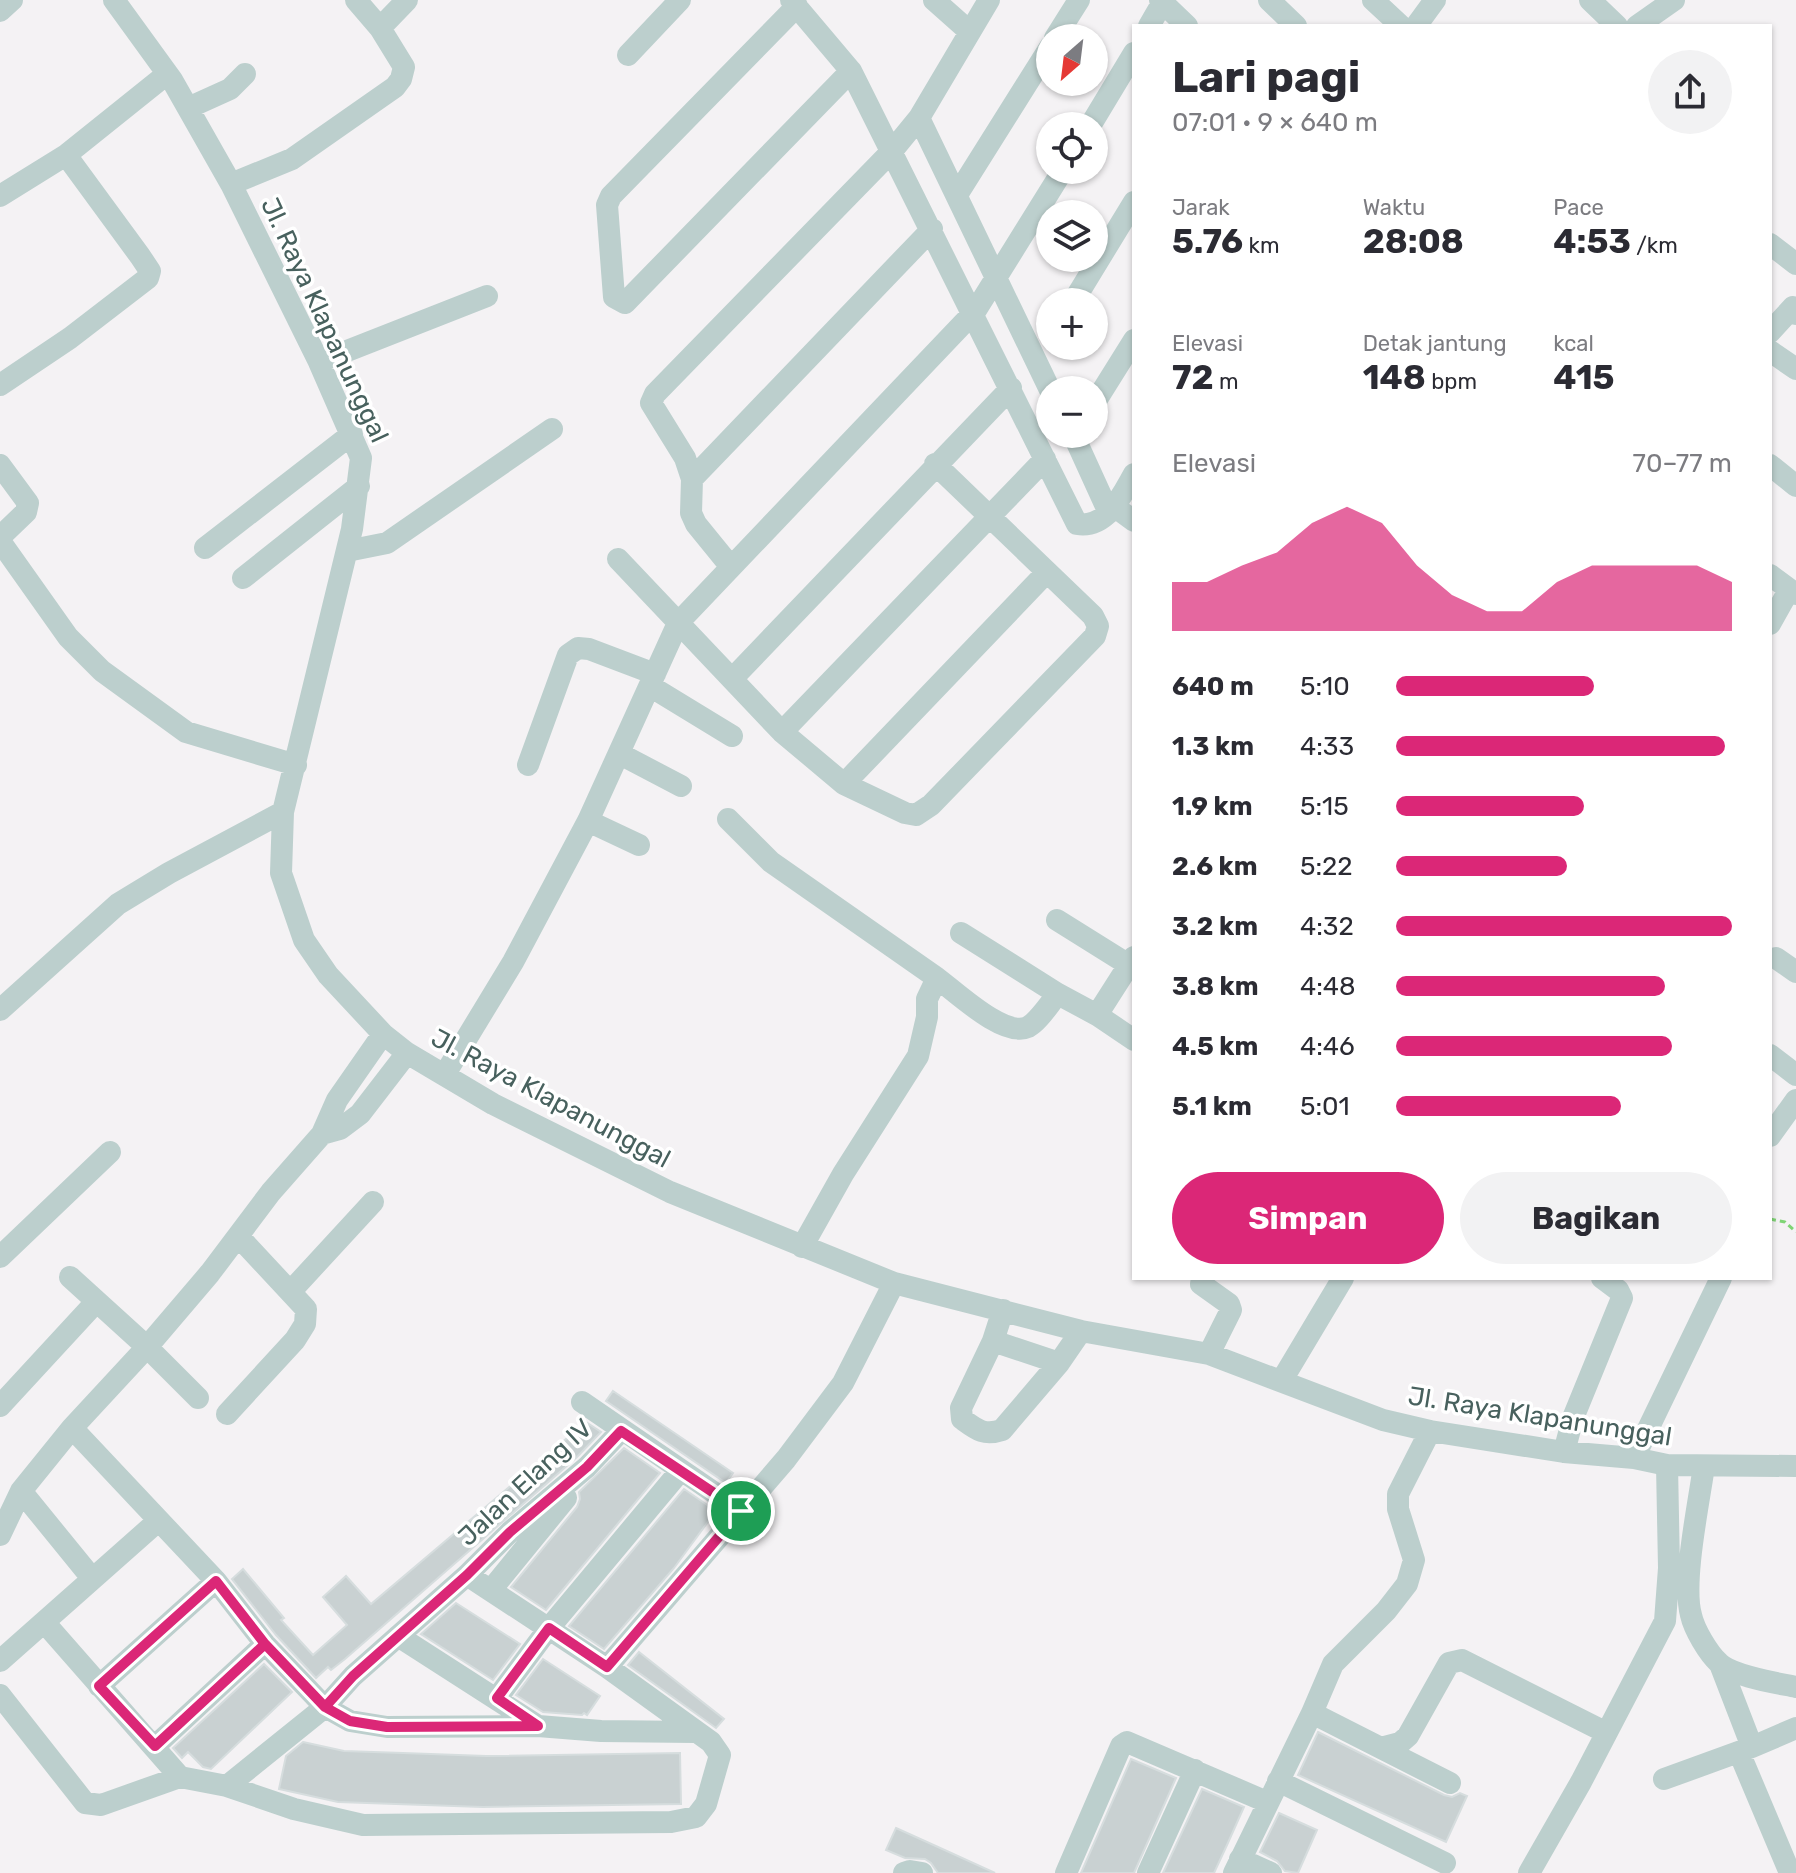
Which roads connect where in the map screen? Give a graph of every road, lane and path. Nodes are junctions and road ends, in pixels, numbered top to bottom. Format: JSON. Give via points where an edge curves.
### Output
{"nodes":[{"id":1,"x":12,"y":0,"type":"edge"},
{"id":2,"x":114,"y":0,"type":"edge"},
{"id":3,"x":356,"y":0,"type":"edge"},
{"id":4,"x":407,"y":0,"type":"edge"},
{"id":5,"x":680,"y":0,"type":"edge"},
{"id":6,"x":934,"y":0,"type":"edge"},
{"id":7,"x":989,"y":0,"type":"edge"},
{"id":8,"x":1079,"y":0,"type":"edge"},
{"id":9,"x":1269,"y":0,"type":"edge"},
{"id":10,"x":1373,"y":0,"type":"edge"},
{"id":11,"x":1435,"y":0,"type":"edge"},
{"id":12,"x":1590,"y":0,"type":"edge"},
{"id":13,"x":1674,"y":0,"type":"edge"},
{"id":14,"x":1162,"y":1,"type":"edge"},
{"id":15,"x":794,"y":3,"type":"edge"},
{"id":16,"x":0,"y":11,"type":"edge"},
{"id":17,"x":1064,"y":24,"type":"edge"},
{"id":18,"x":1150,"y":24,"type":"edge"},
{"id":19,"x":1185,"y":24,"type":"edge"},
{"id":20,"x":1294,"y":24,"type":"edge"},
{"id":21,"x":1399,"y":24,"type":"edge"},
{"id":22,"x":1417,"y":24,"type":"edge"},
{"id":23,"x":1615,"y":24,"type":"edge"},
{"id":24,"x":1640,"y":24,"type":"edge"},
{"id":25,"x":380,"y":28,"type":"junction"},
{"id":26,"x":970,"y":32,"type":"junction"},
{"id":27,"x":628,"y":55,"type":"dead end"},
{"id":28,"x":1131,"y":68,"type":"edge"},
{"id":29,"x":1036,"y":69,"type":"edge"},
{"id":30,"x":851,"y":71,"type":"junction"},
{"id":31,"x":167,"y":74,"type":"junction"},
{"id":32,"x":245,"y":74,"type":"dead end"},
{"id":33,"x":188,"y":108,"type":"junction"},
{"id":34,"x":1100,"y":112,"type":"edge"},
{"id":35,"x":919,"y":118,"type":"junction"},
{"id":36,"x":892,"y":151,"type":"junction"},
{"id":37,"x":66,"y":155,"type":"junction"},
{"id":38,"x":231,"y":184,"type":"junction"},
{"id":39,"x":1054,"y":184,"type":"edge"},
{"id":40,"x":957,"y":195,"type":"junction"},
{"id":41,"x":0,"y":196,"type":"edge"},
{"id":42,"x":1132,"y":205,"type":"edge"},
{"id":43,"x":932,"y":229,"type":"junction"},
{"id":44,"x":1772,"y":246,"type":"edge"},
{"id":45,"x":1796,"y":264,"type":"edge"},
{"id":46,"x":994,"y":283,"type":"junction"},
{"id":47,"x":1082,"y":288,"type":"edge"},
{"id":48,"x":487,"y":296,"type":"dead end"},
{"id":49,"x":1795,"y":308,"type":"edge"},
{"id":50,"x":974,"y":312,"type":"junction"},
{"id":51,"x":1772,"y":330,"type":"edge"},
{"id":52,"x":1132,"y":343,"type":"edge"},
{"id":53,"x":1772,"y":352,"type":"edge"},
{"id":54,"x":1039,"y":360,"type":"edge"},
{"id":55,"x":319,"y":362,"type":"junction"},
{"id":56,"x":1037,"y":363,"type":"junction"},
{"id":57,"x":1796,"y":369,"type":"edge"},
{"id":58,"x":1043,"y":376,"type":"edge"},
{"id":59,"x":1108,"y":382,"type":"edge"},
{"id":60,"x":0,"y":385,"type":"edge"},
{"id":61,"x":1011,"y":388,"type":"junction"},
{"id":62,"x":552,"y":429,"type":"dead end"},
{"id":63,"x":352,"y":434,"type":"junction"},
{"id":64,"x":1081,"y":448,"type":"edge"},
{"id":65,"x":1045,"y":459,"type":"junction"},
{"id":66,"x":935,"y":464,"type":"junction"},
{"id":67,"x":0,"y":465,"type":"edge"},
{"id":68,"x":1772,"y":467,"type":"edge"},
{"id":69,"x":1132,"y":477,"type":"edge"},
{"id":70,"x":692,"y":479,"type":"junction"},
{"id":71,"x":359,"y":486,"type":"junction"},
{"id":72,"x":1796,"y":486,"type":"edge"},
{"id":73,"x":1112,"y":510,"type":"junction"},
{"id":74,"x":990,"y":518,"type":"junction"},
{"id":75,"x":1132,"y":520,"type":"edge"},
{"id":76,"x":0,"y":539,"type":"edge"},
{"id":77,"x":205,"y":548,"type":"dead end"},
{"id":78,"x":347,"y":551,"type":"junction"},
{"id":79,"x":618,"y":559,"type":"dead end"},
{"id":80,"x":731,"y":567,"type":"junction"},
{"id":81,"x":1047,"y":572,"type":"junction"},
{"id":82,"x":1772,"y":577,"type":"edge"},
{"id":83,"x":243,"y":578,"type":"dead end"},
{"id":84,"x":1792,"y":592,"type":"edge"},
{"id":85,"x":1772,"y":621,"type":"edge"},
{"id":86,"x":678,"y":623,"type":"junction"},
{"id":87,"x":732,"y":679,"type":"junction"},
{"id":88,"x":653,"y":680,"type":"junction"},
{"id":89,"x":782,"y":732,"type":"junction"},
{"id":90,"x":732,"y":736,"type":"dead end"},
{"id":91,"x":620,"y":754,"type":"junction"},
{"id":92,"x":296,"y":765,"type":"junction"},
{"id":93,"x":528,"y":765,"type":"dead end"},
{"id":94,"x":844,"y":784,"type":"junction"},
{"id":95,"x":681,"y":786,"type":"dead end"},
{"id":96,"x":283,"y":812,"type":"junction"},
{"id":97,"x":728,"y":819,"type":"dead end"},
{"id":98,"x":588,"y":821,"type":"junction"},
{"id":99,"x":639,"y":845,"type":"dead end"},
{"id":100,"x":1057,"y":920,"type":"dead end"},
{"id":101,"x":961,"y":933,"type":"dead end"},
{"id":102,"x":1776,"y":958,"type":"dead end"},
{"id":103,"x":1132,"y":961,"type":"edge"},
{"id":104,"x":1796,"y":972,"type":"edge"},
{"id":105,"x":937,"y":978,"type":"junction"},
{"id":106,"x":1058,"y":994,"type":"junction"},
{"id":107,"x":4,"y":998,"type":"edge"},
{"id":108,"x":1097,"y":1015,"type":"junction"},
{"id":109,"x":383,"y":1034,"type":"junction"},
{"id":110,"x":1132,"y":1039,"type":"edge"},
{"id":111,"x":407,"y":1053,"type":"junction"},
{"id":112,"x":1772,"y":1057,"type":"edge"},
{"id":113,"x":445,"y":1074,"type":"junction"},
{"id":114,"x":1796,"y":1075,"type":"edge"},
{"id":115,"x":1796,"y":1100,"type":"edge"},
{"id":116,"x":1772,"y":1133,"type":"edge"},
{"id":117,"x":322,"y":1134,"type":"junction"},
{"id":118,"x":110,"y":1152,"type":"dead end"},
{"id":119,"x":373,"y":1202,"type":"dead end"},
{"id":120,"x":1772,"y":1219,"type":"edge"},
{"id":121,"x":1796,"y":1232,"type":"edge"},
{"id":122,"x":239,"y":1237,"type":"junction"},
{"id":123,"x":802,"y":1247,"type":"junction"},
{"id":124,"x":0,"y":1257,"type":"edge"},
{"id":125,"x":70,"y":1277,"type":"dead end"},
{"id":126,"x":1202,"y":1280,"type":"edge"},
{"id":127,"x":1342,"y":1280,"type":"edge"},
{"id":128,"x":1605,"y":1280,"type":"edge"},
{"id":129,"x":1720,"y":1280,"type":"edge"},
{"id":130,"x":894,"y":1283,"type":"junction"},
{"id":131,"x":291,"y":1291,"type":"junction"},
{"id":132,"x":96,"y":1302,"type":"junction"},
{"id":133,"x":1003,"y":1310,"type":"junction"},
{"id":134,"x":1081,"y":1331,"type":"junction"},
{"id":135,"x":993,"y":1341,"type":"junction"},
{"id":136,"x":147,"y":1347,"type":"junction"},
{"id":137,"x":1209,"y":1354,"type":"junction"},
{"id":138,"x":1059,"y":1363,"type":"junction"},
{"id":139,"x":1282,"y":1380,"type":"junction"},
{"id":140,"x":198,"y":1398,"type":"dead end"},
{"id":141,"x":582,"y":1402,"type":"dead end"},
{"id":142,"x":0,"y":1406,"type":"edge"},
{"id":143,"x":227,"y":1414,"type":"dead end"},
{"id":144,"x":72,"y":1428,"type":"junction"},
{"id":145,"x":621,"y":1431,"type":"junction"},
{"id":146,"x":1430,"y":1431,"type":"junction"},
{"id":147,"x":1564,"y":1452,"type":"junction"},
{"id":148,"x":1634,"y":1458,"type":"junction"},
{"id":149,"x":1667,"y":1465,"type":"junction"},
{"id":150,"x":1704,"y":1466,"type":"junction"},
{"id":151,"x":1796,"y":1466,"type":"edge"},
{"id":152,"x":587,"y":1467,"type":"junction"},
{"id":153,"x":681,"y":1470,"type":"junction"},
{"id":154,"x":21,"y":1491,"type":"junction"},
{"id":155,"x":741,"y":1511,"type":"junction"},
{"id":156,"x":158,"y":1521,"type":"junction"},
{"id":157,"x":0,"y":1535,"type":"edge"},
{"id":158,"x":467,"y":1575,"type":"junction"},
{"id":159,"x":91,"y":1577,"type":"junction"},
{"id":160,"x":216,"y":1581,"type":"junction"},
{"id":161,"x":491,"y":1590,"type":"junction"},
{"id":162,"x":1691,"y":1617,"type":"junction"},
{"id":163,"x":1665,"y":1621,"type":"junction"},
{"id":164,"x":44,"y":1622,"type":"junction"},
{"id":165,"x":549,"y":1628,"type":"junction"},
{"id":166,"x":398,"y":1636,"type":"junction"},
{"id":167,"x":265,"y":1644,"type":"junction"},
{"id":168,"x":0,"y":1661,"type":"edge"},
{"id":169,"x":1720,"y":1664,"type":"junction"},
{"id":170,"x":607,"y":1667,"type":"junction"},
{"id":171,"x":99,"y":1686,"type":"junction"},
{"id":172,"x":1796,"y":1687,"type":"edge"},
{"id":173,"x":0,"y":1695,"type":"edge"},
{"id":174,"x":497,"y":1698,"type":"junction"},
{"id":175,"x":325,"y":1707,"type":"junction"},
{"id":176,"x":1312,"y":1713,"type":"junction"},
{"id":177,"x":538,"y":1726,"type":"junction"},
{"id":178,"x":1796,"y":1728,"type":"edge"},
{"id":179,"x":695,"y":1732,"type":"junction"},
{"id":180,"x":1605,"y":1732,"type":"junction"},
{"id":181,"x":155,"y":1746,"type":"junction"},
{"id":182,"x":1381,"y":1748,"type":"junction"},
{"id":183,"x":1746,"y":1750,"type":"junction"},
{"id":184,"x":1195,"y":1770,"type":"junction"},
{"id":185,"x":180,"y":1777,"type":"junction"},
{"id":186,"x":1664,"y":1779,"type":"dead end"},
{"id":187,"x":1278,"y":1781,"type":"junction"},
{"id":188,"x":1450,"y":1783,"type":"dead end"},
{"id":189,"x":227,"y":1786,"type":"junction"},
{"id":190,"x":1267,"y":1802,"type":"junction"},
{"id":191,"x":1445,"y":1863,"type":"dead end"},
{"id":192,"x":1237,"y":1866,"type":"edge"},
{"id":193,"x":904,"y":1873,"type":"edge"},
{"id":194,"x":922,"y":1873,"type":"edge"},
{"id":195,"x":1066,"y":1873,"type":"edge"},
{"id":196,"x":1148,"y":1873,"type":"edge"},
{"id":197,"x":1271,"y":1873,"type":"edge"},
{"id":198,"x":1529,"y":1873,"type":"edge"},
{"id":199,"x":1790,"y":1873,"type":"edge"}],
"edges":[{"from":1,"to":16,"type":"street"},
{"from":2,"to":31,"type":"street","name":"Jl. Raya Klapanunggal"},
{"from":3,"to":25,"type":"street"},
{"from":4,"to":25,"type":"street"},
{"from":5,"to":27,"type":"street"},
{"from":6,"to":26,"type":"street"},
{"from":7,"to":26,"type":"street"},
{"from":8,"to":17,"type":"street"},
{"from":9,"to":20,"type":"street"},
{"from":10,"to":21,"type":"street"},
{"from":11,"to":22,"type":"street"},
{"from":12,"to":23,"type":"street"},
{"from":13,"to":24,"type":"street"},
{"from":14,"to":18,"type":"street"},
{"from":14,"to":19,"type":"street"},
{"from":15,"to":30,"type":"street"},
{"from":15,"to":30,"type":"street","via":[[611,196],[607,205],[617,301],[625,303]]},
{"from":25,"to":38,"type":"street","via":[[404,67],[395,87],[292,159]]},
{"from":26,"to":35,"type":"street"},
{"from":28,"to":34,"type":"street"},
{"from":29,"to":40,"type":"street"},
{"from":30,"to":36,"type":"street"},
{"from":31,"to":33,"type":"street","name":"Jl. Raya Klapanunggal"},
{"from":31,"to":37,"type":"street"},
{"from":32,"to":33,"type":"street","via":[[230,89]]},
{"from":33,"to":38,"type":"street","name":"Jl. Raya Klapanunggal"},
{"from":35,"to":36,"type":"street"},
{"from":35,"to":40,"type":"street"},
{"from":36,"to":43,"type":"street"},
{"from":36,"to":70,"type":"street","via":[[655,394],[651,403]]},
{"from":37,"to":41,"type":"street"},
{"from":37,"to":60,"type":"street","via":[[150,271],[148,278]]},
{"from":38,"to":55,"type":"street","name":"Jl. Raya Klapanunggal"},
{"from":39,"to":46,"type":"street"},
{"from":40,"to":46,"type":"street"},
{"from":42,"to":47,"type":"street"},
{"from":43,"to":50,"type":"street"},
{"from":43,"to":70,"type":"street"},
{"from":44,"to":45,"type":"street"},
{"from":46,"to":50,"type":"street"},
{"from":46,"to":56,"type":"street"},
{"from":48,"to":55,"type":"street"},
{"from":49,"to":51,"type":"street"},
{"from":50,"to":61,"type":"street"},
{"from":50,"to":80,"type":"street"},
{"from":52,"to":59,"type":"street"},
{"from":53,"to":57,"type":"street"},
{"from":54,"to":56,"type":"street"},
{"from":55,"to":63,"type":"street","name":"Jl. Raya Klapanunggal"},
{"from":56,"to":58,"type":"street"},
{"from":61,"to":65,"type":"street"},
{"from":61,"to":66,"type":"street"},
{"from":62,"to":78,"type":"street","via":[[387,543]]},
{"from":63,"to":71,"type":"street","name":"Jl. Raya Klapanunggal","via":[[361,458]]},
{"from":63,"to":77,"type":"street"},
{"from":64,"to":73,"type":"street"},
{"from":65,"to":73,"type":"street","via":[[1077,524],[1097,521]]},
{"from":65,"to":74,"type":"street"},
{"from":66,"to":74,"type":"street"},
{"from":66,"to":87,"type":"street"},
{"from":67,"to":76,"type":"street","via":[[28,503]]},
{"from":68,"to":72,"type":"street"},
{"from":69,"to":73,"type":"street"},
{"from":70,"to":80,"type":"street","via":[[691,513]]},
{"from":71,"to":78,"type":"street","name":"Jl. Raya Klapanunggal"},
{"from":71,"to":83,"type":"street"},
{"from":73,"to":75,"type":"street"},
{"from":74,"to":81,"type":"street"},
{"from":74,"to":89,"type":"street"},
{"from":76,"to":92,"type":"street","via":[[68,637],[102,671],[186,732]]},
{"from":78,"to":92,"type":"street","name":"Jl. Raya Klapanunggal"},
{"from":79,"to":86,"type":"street"},
{"from":80,"to":86,"type":"street"},
{"from":81,"to":94,"type":"street"},
{"from":81,"to":94,"type":"street","via":[[1093,616],[1095,636],[916,815]]},
{"from":82,"to":84,"type":"street"},
{"from":84,"to":85,"type":"street"},
{"from":86,"to":87,"type":"street"},
{"from":86,"to":88,"type":"street"},
{"from":87,"to":89,"type":"street"},
{"from":88,"to":90,"type":"street"},
{"from":88,"to":91,"type":"street"},
{"from":88,"to":93,"type":"street","via":[[578,648],[568,655]]},
{"from":89,"to":94,"type":"street"},
{"from":91,"to":95,"type":"street"},
{"from":91,"to":98,"type":"street"},
{"from":92,"to":96,"type":"street","name":"Jl. Raya Klapanunggal"},
{"from":96,"to":107,"type":"street","via":[[118,904]]},
{"from":96,"to":109,"type":"street","name":"Jl. Raya Klapanunggal","via":[[281,873],[304,940],[328,975]]},
{"from":97,"to":105,"type":"street","via":[[771,862]]},
{"from":98,"to":99,"type":"street"},
{"from":98,"to":113,"type":"street","via":[[513,962]]},
{"from":100,"to":103,"type":"street"},
{"from":101,"to":106,"type":"street"},
{"from":102,"to":104,"type":"street"},
{"from":103,"to":108,"type":"street"},
{"from":105,"to":106,"type":"street","via":[[1001,1026],[1017,1030],[1030,1026]]},
{"from":105,"to":123,"type":"street","via":[[927,999],[918,1056]]},
{"from":106,"to":108,"type":"street"},
{"from":108,"to":110,"type":"street"},
{"from":109,"to":111,"type":"street","name":"Jl. Raya Klapanunggal"},
{"from":109,"to":117,"type":"street","via":[[337,1100]]},
{"from":111,"to":113,"type":"street","name":"Jl. Raya Klapanunggal"},
{"from":111,"to":117,"type":"street","via":[[360,1114]]},
{"from":112,"to":114,"type":"street"},
{"from":113,"to":123,"type":"street","name":"Jl. Raya Klapanunggal","via":[[525,1121],[670,1192]]},
{"from":115,"to":116,"type":"street"},
{"from":117,"to":122,"type":"street"},
{"from":118,"to":124,"type":"street"},
{"from":119,"to":131,"type":"street"},
{"from":120,"to":121,"type":"path"},
{"from":122,"to":131,"type":"street"},
{"from":122,"to":136,"type":"street"},
{"from":123,"to":130,"type":"street","name":"Jl. Raya Klapanunggal"},
{"from":125,"to":132,"type":"street"},
{"from":126,"to":137,"type":"street","via":[[1231,1309]]},
{"from":127,"to":139,"type":"street"},
{"from":128,"to":147,"type":"street","via":[[1622,1298]]},
{"from":129,"to":148,"type":"street"},
{"from":130,"to":133,"type":"street","name":"Jl. Raya Klapanunggal"},
{"from":130,"to":155,"type":"street","via":[[843,1383]]},
{"from":131,"to":143,"type":"street","via":[[306,1309],[305,1324]]},
{"from":132,"to":136,"type":"street"},
{"from":132,"to":142,"type":"street"},
{"from":133,"to":134,"type":"street","name":"Jl. Raya Klapanunggal"},
{"from":133,"to":135,"type":"street"},
{"from":134,"to":137,"type":"street","name":"Jl. Raya Klapanunggal"},
{"from":134,"to":138,"type":"street"},
{"from":135,"to":138,"type":"street"},
{"from":135,"to":138,"type":"street","via":[[961,1408],[962,1419],[990,1434],[1002,1430]]},
{"from":136,"to":140,"type":"street"},
{"from":136,"to":144,"type":"street"},
{"from":137,"to":139,"type":"street","name":"Jl. Raya Klapanunggal"},
{"from":139,"to":146,"type":"street","name":"Jl. Raya Klapanunggal","via":[[1383,1420]]},
{"from":141,"to":145,"type":"street"},
{"from":144,"to":154,"type":"street"},
{"from":144,"to":156,"type":"street"},
{"from":145,"to":152,"type":"street","name":"Jalan Elang IV"},
{"from":145,"to":153,"type":"street"},
{"from":146,"to":147,"type":"street","name":"Jl. Raya Klapanunggal"},
{"from":146,"to":176,"type":"street","via":[[1398,1494],[1414,1560],[1407,1584],[1333,1664]]},
{"from":147,"to":148,"type":"street","name":"Jl. Raya Klapanunggal"},
{"from":148,"to":149,"type":"street","name":"Jl. Raya Klapanunggal"},
{"from":149,"to":150,"type":"street","name":"Jl. Raya Klapanunggal"},
{"from":149,"to":163,"type":"street"},
{"from":150,"to":151,"type":"street","name":"Jl. Raya Klapanunggal"},
{"from":150,"to":162,"type":"street","via":[[1691,1565]]},
{"from":152,"to":158,"type":"street","name":"Jalan Elang IV"},
{"from":152,"to":161,"type":"street"},
{"from":153,"to":155,"type":"street"},
{"from":153,"to":165,"type":"street"},
{"from":154,"to":157,"type":"street"},
{"from":154,"to":159,"type":"street"},
{"from":155,"to":170,"type":"street"},
{"from":156,"to":159,"type":"street"},
{"from":156,"to":160,"type":"street"},
{"from":158,"to":161,"type":"street"},
{"from":158,"to":166,"type":"street","name":"Jalan Elang IV"},
{"from":159,"to":164,"type":"street"},
{"from":160,"to":167,"type":"street"},
{"from":160,"to":171,"type":"street"},
{"from":161,"to":165,"type":"street"},
{"from":162,"to":163,"type":"street"},
{"from":162,"to":169,"type":"street"},
{"from":163,"to":180,"type":"street"},
{"from":164,"to":168,"type":"street"},
{"from":164,"to":171,"type":"street"},
{"from":165,"to":170,"type":"street"},
{"from":165,"to":174,"type":"street"},
{"from":166,"to":174,"type":"street"},
{"from":166,"to":175,"type":"street","name":"Jalan Elang IV"},
{"from":167,"to":175,"type":"street"},
{"from":167,"to":181,"type":"street"},
{"from":169,"to":172,"type":"street"},
{"from":169,"to":183,"type":"street"},
{"from":170,"to":179,"type":"street"},
{"from":171,"to":181,"type":"street"},
{"from":173,"to":185,"type":"street","via":[[85,1803],[101,1805]]},
{"from":174,"to":177,"type":"street"},
{"from":175,"to":177,"type":"street","via":[[350,1721],[387,1727]]},
{"from":175,"to":189,"type":"street","name":"Jalan Elang IV"},
{"from":176,"to":182,"type":"street"},
{"from":176,"to":187,"type":"street"},
{"from":177,"to":179,"type":"street"},
{"from":178,"to":183,"type":"street"},
{"from":179,"to":189,"type":"street","via":[[720,1755],[706,1804],[696,1817],[682,1821],[363,1825]]},
{"from":180,"to":182,"type":"street","via":[[1506,1680],[1455,1660],[1408,1736]]},
{"from":180,"to":198,"type":"street"},
{"from":181,"to":185,"type":"street"},
{"from":182,"to":188,"type":"street"},
{"from":183,"to":186,"type":"street"},
{"from":183,"to":199,"type":"street"},
{"from":184,"to":190,"type":"street"},
{"from":184,"to":195,"type":"street","via":[[1135,1744],[1121,1746]]},
{"from":184,"to":196,"type":"street"},
{"from":185,"to":189,"type":"street"},
{"from":187,"to":190,"type":"street"},
{"from":187,"to":191,"type":"street"},
{"from":190,"to":192,"type":"street"},
{"from":192,"to":197,"type":"street"},
{"from":193,"to":194,"type":"street"}]}
